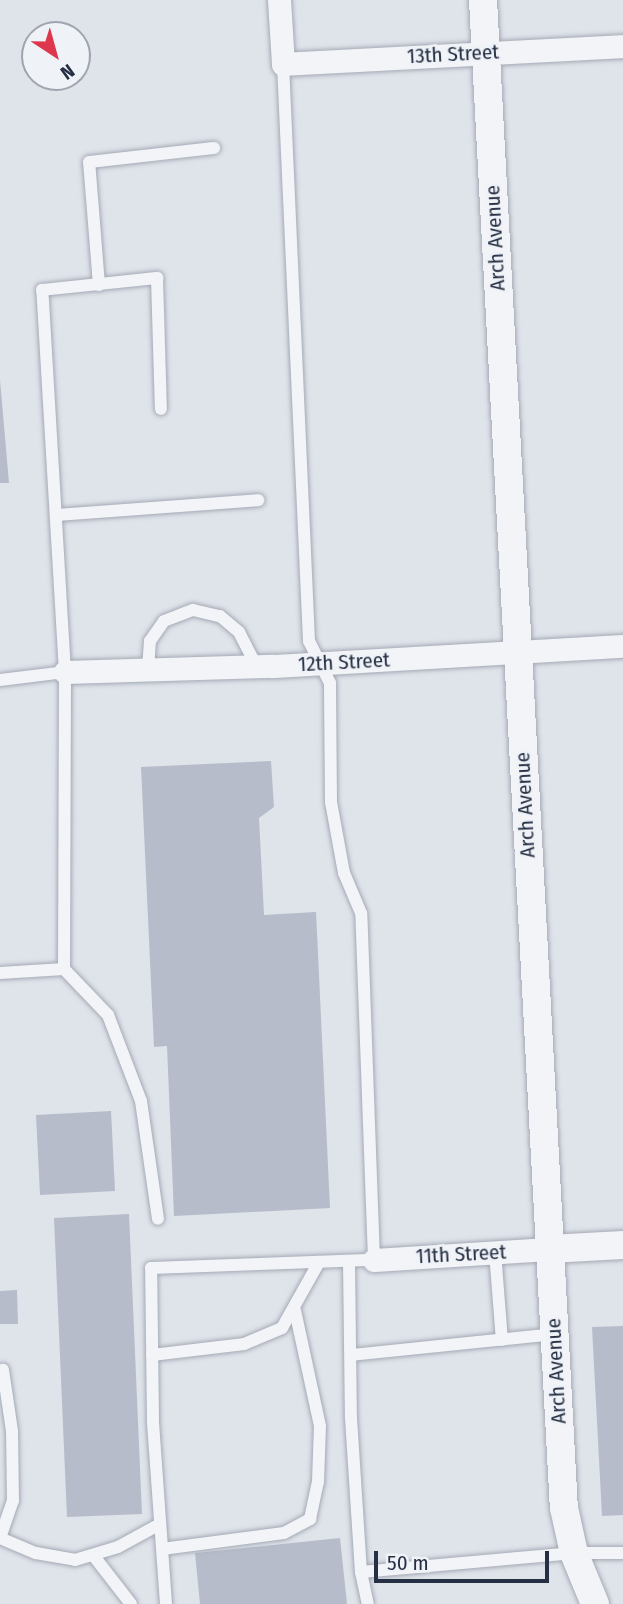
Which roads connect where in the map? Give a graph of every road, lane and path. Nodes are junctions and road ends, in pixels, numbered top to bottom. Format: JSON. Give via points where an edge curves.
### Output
{"nodes":[{"id":1,"x":279,"y":0,"type":"edge"},
{"id":2,"x":483,"y":0,"type":"edge"},
{"id":3,"x":623,"y":46,"type":"edge"},
{"id":4,"x":485,"y":52,"type":"junction"},
{"id":5,"x":282,"y":64,"type":"junction"},
{"id":6,"x":215,"y":148,"type":"dead end"},
{"id":7,"x":99,"y":285,"type":"junction"},
{"id":8,"x":160,"y":409,"type":"dead end"},
{"id":9,"x":258,"y":500,"type":"dead end"},
{"id":10,"x":56,"y":515,"type":"junction"},
{"id":11,"x":623,"y":646,"type":"edge"},
{"id":12,"x":517,"y":652,"type":"junction"},
{"id":13,"x":321,"y":663,"type":"junction"},
{"id":14,"x":256,"y":666,"type":"junction"},
{"id":15,"x":148,"y":669,"type":"junction"},
{"id":16,"x":65,"y":672,"type":"junction"},
{"id":17,"x":0,"y":680,"type":"edge"},
{"id":18,"x":64,"y":969,"type":"junction"},
{"id":19,"x":0,"y":973,"type":"edge"},
{"id":20,"x":158,"y":1219,"type":"dead end"},
{"id":21,"x":623,"y":1245,"type":"edge"},
{"id":22,"x":549,"y":1249,"type":"junction"},
{"id":23,"x":495,"y":1252,"type":"junction"},
{"id":24,"x":374,"y":1259,"type":"junction"},
{"id":25,"x":349,"y":1261,"type":"junction"},
{"id":26,"x":319,"y":1262,"type":"junction"},
{"id":27,"x":295,"y":1310,"type":"junction"},
{"id":28,"x":554,"y":1334,"type":"junction"},
{"id":29,"x":502,"y":1340,"type":"junction"},
{"id":30,"x":152,"y":1355,"type":"junction"},
{"id":31,"x":351,"y":1355,"type":"junction"},
{"id":32,"x":3,"y":1370,"type":"dead end"},
{"id":33,"x":160,"y":1524,"type":"junction"},
{"id":34,"x":0,"y":1538,"type":"edge"},
{"id":35,"x":162,"y":1549,"type":"junction"},
{"id":36,"x":574,"y":1553,"type":"junction"},
{"id":37,"x":623,"y":1553,"type":"edge"},
{"id":38,"x":93,"y":1555,"type":"junction"},
{"id":39,"x":361,"y":1572,"type":"junction"},
{"id":40,"x":131,"y":1604,"type":"edge"},
{"id":41,"x":166,"y":1604,"type":"edge"},
{"id":42,"x":368,"y":1604,"type":"edge"},
{"id":43,"x":595,"y":1604,"type":"edge"}],
"edges":[{"from":1,"to":5,"type":"street"},
{"from":2,"to":4,"type":"street","name":"Arch Avenue"},
{"from":3,"to":4,"type":"street","name":"13th Street"},
{"from":4,"to":5,"type":"street","name":"13th Street"},
{"from":4,"to":12,"type":"street","name":"Arch Avenue"},
{"from":5,"to":13,"type":"lane","via":[[309,640]]},
{"from":6,"to":7,"type":"lane","via":[[89,162]]},
{"from":7,"to":8,"type":"lane","via":[[157,278]]},
{"from":7,"to":10,"type":"lane","via":[[42,290]]},
{"from":9,"to":10,"type":"lane"},
{"from":10,"to":16,"type":"lane"},
{"from":11,"to":12,"type":"street","name":"12th Street"},
{"from":12,"to":13,"type":"street","name":"12th Street"},
{"from":12,"to":22,"type":"street","name":"Arch Avenue"},
{"from":13,"to":14,"type":"street","name":"12th Street"},
{"from":13,"to":24,"type":"lane","via":[[330,684],[331,802],[344,873],[361,913]]},
{"from":14,"to":15,"type":"street","name":"12th Street"},
{"from":14,"to":15,"type":"lane","via":[[239,632],[220,616],[193,610],[164,621],[150,642]]},
{"from":15,"to":16,"type":"street","name":"12th Street"},
{"from":16,"to":17,"type":"lane"},
{"from":16,"to":18,"type":"lane"},
{"from":18,"to":19,"type":"lane"},
{"from":18,"to":20,"type":"lane","via":[[108,1015],[141,1101]]},
{"from":21,"to":22,"type":"street"},
{"from":22,"to":23,"type":"street","name":"11th Street"},
{"from":22,"to":28,"type":"street","name":"Arch Avenue"},
{"from":23,"to":24,"type":"street","name":"11th Street"},
{"from":23,"to":29,"type":"lane"},
{"from":24,"to":25,"type":"lane"},
{"from":25,"to":26,"type":"lane"},
{"from":25,"to":31,"type":"lane"},
{"from":26,"to":27,"type":"lane"},
{"from":26,"to":30,"type":"lane","via":[[150,1268]]},
{"from":27,"to":30,"type":"lane","via":[[282,1328],[244,1344]]},
{"from":27,"to":35,"type":"lane","via":[[320,1426],[318,1482],[310,1519],[284,1533]]},
{"from":28,"to":29,"type":"lane"},
{"from":28,"to":36,"type":"street","name":"Arch Avenue","via":[[564,1508]]},
{"from":29,"to":31,"type":"lane"},
{"from":30,"to":33,"type":"lane"},
{"from":31,"to":39,"type":"lane"},
{"from":32,"to":34,"type":"lane","via":[[12,1431],[13,1501]]},
{"from":33,"to":35,"type":"lane"},
{"from":33,"to":38,"type":"lane"},
{"from":34,"to":38,"type":"lane","via":[[49,1556],[75,1560]]},
{"from":35,"to":41,"type":"lane"},
{"from":36,"to":37,"type":"lane"},
{"from":36,"to":39,"type":"lane"},
{"from":36,"to":43,"type":"street","name":"Arch Avenue"},
{"from":38,"to":40,"type":"lane"},
{"from":39,"to":42,"type":"lane"}]}
